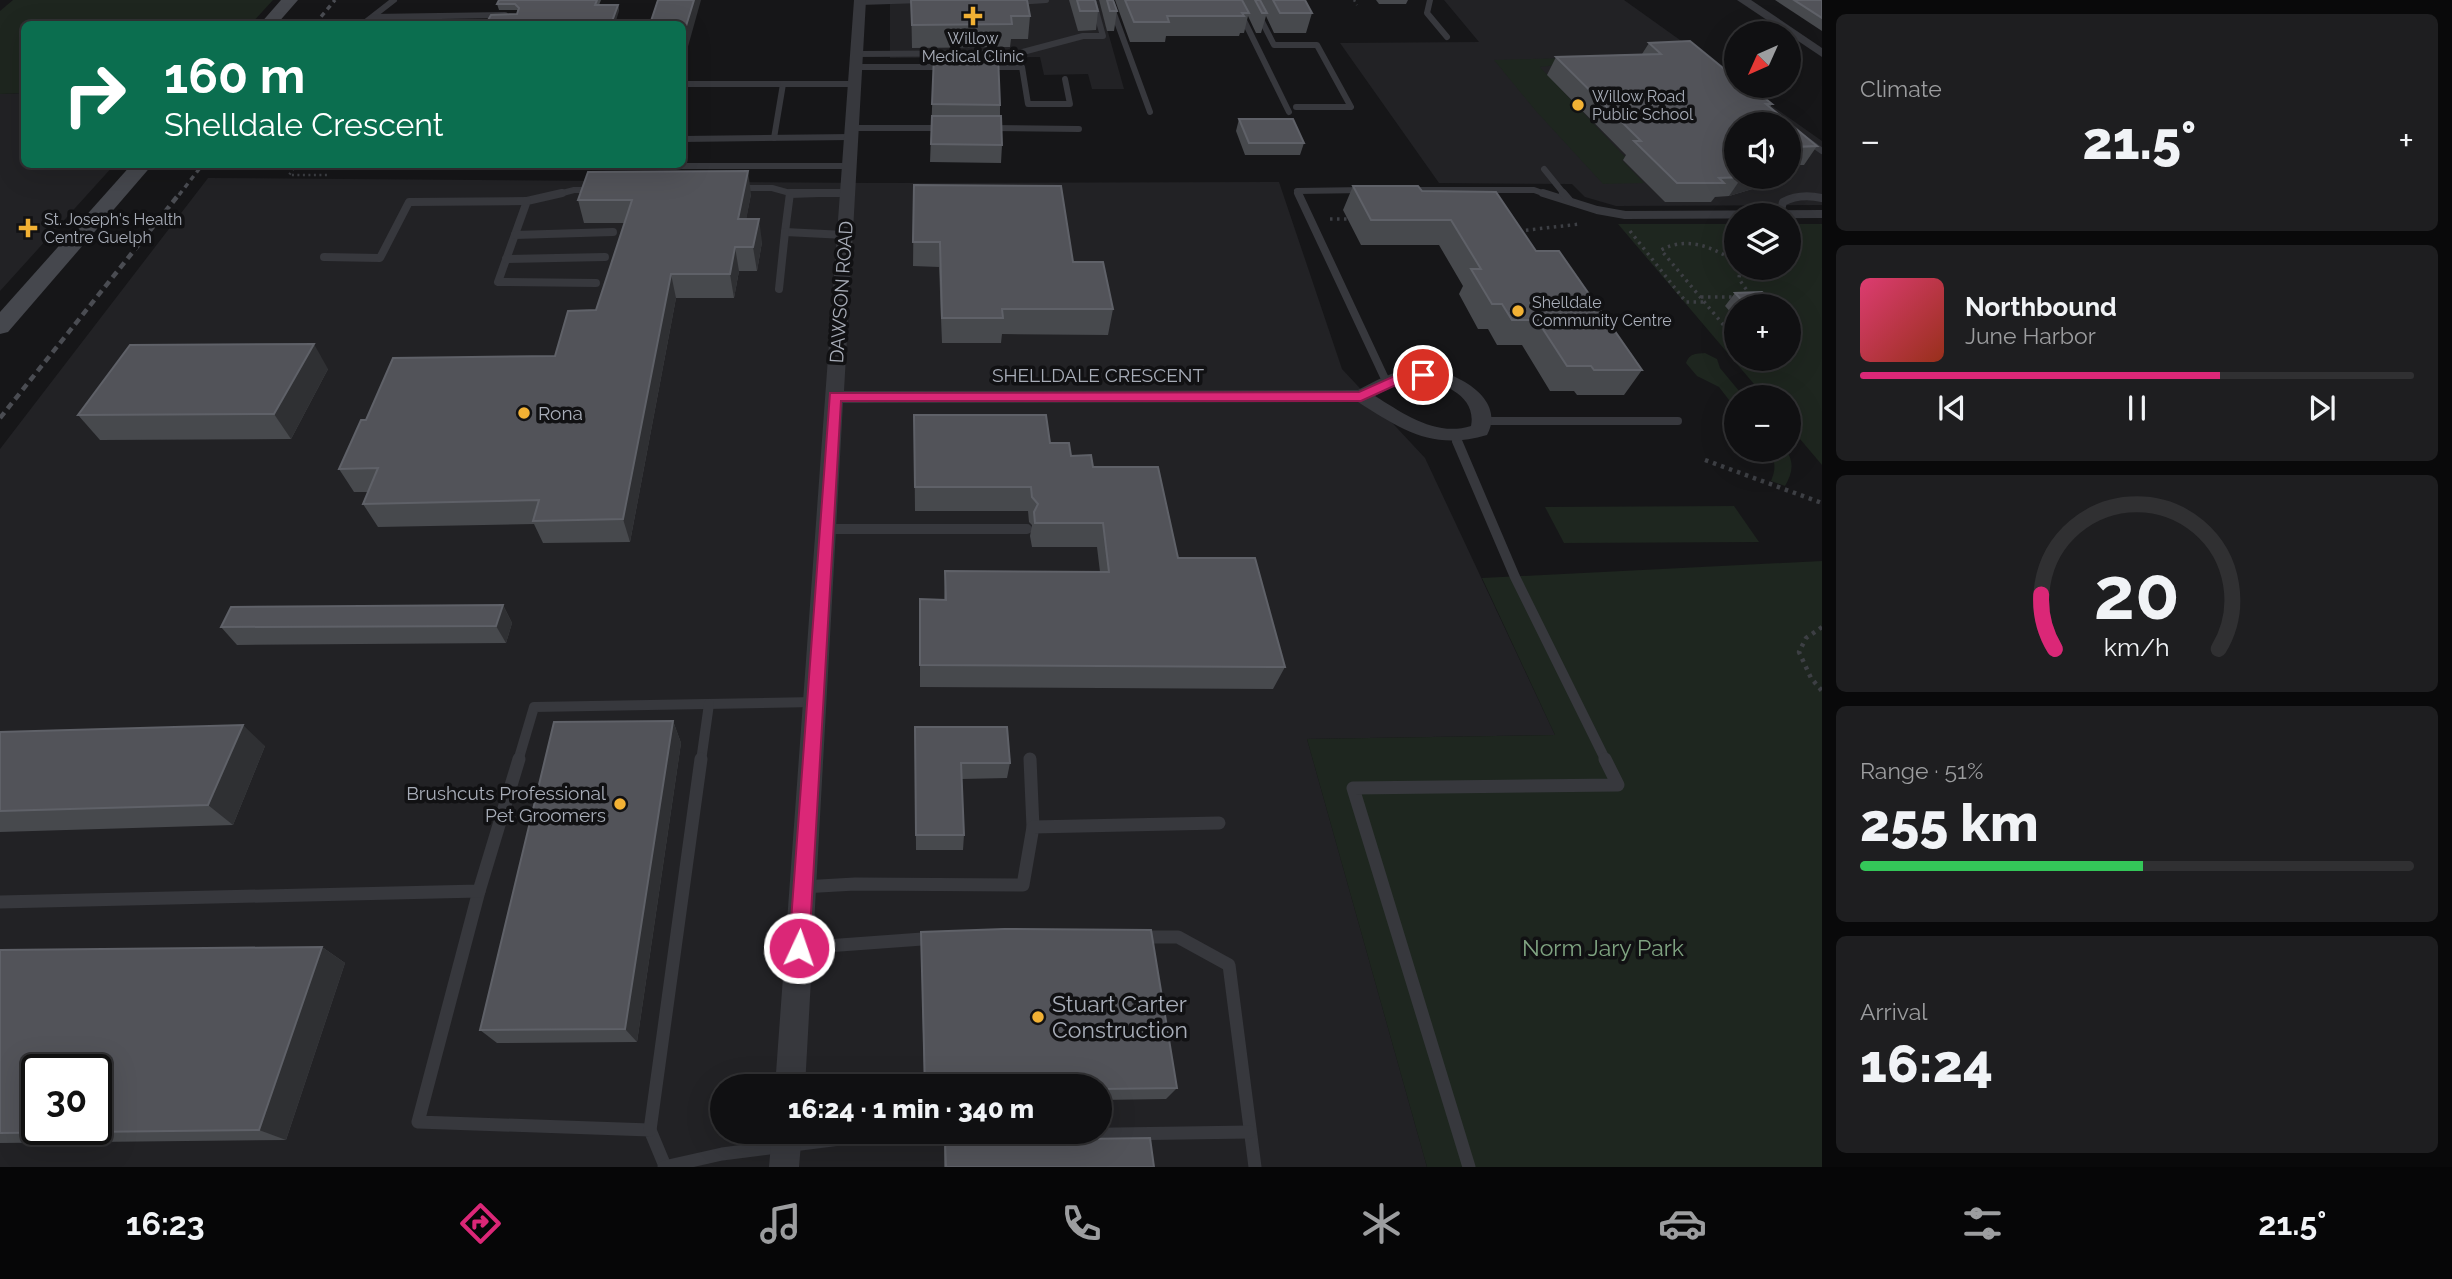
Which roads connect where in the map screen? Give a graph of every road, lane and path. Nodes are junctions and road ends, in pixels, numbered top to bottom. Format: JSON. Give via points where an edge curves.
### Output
{"nodes":[{"id":1,"x":290,"y":0,"type":"edge"},
{"id":2,"x":394,"y":0,"type":"edge"},
{"id":3,"x":1046,"y":0,"type":"edge"},
{"id":4,"x":1093,"y":0,"type":"edge"},
{"id":5,"x":1109,"y":0,"type":"edge"},
{"id":6,"x":1234,"y":0,"type":"edge"},
{"id":7,"x":1251,"y":0,"type":"edge"},
{"id":8,"x":1354,"y":0,"type":"edge"},
{"id":9,"x":1430,"y":0,"type":"edge"},
{"id":10,"x":1743,"y":0,"type":"edge"},
{"id":11,"x":860,"y":1,"type":"edge"},
{"id":12,"x":922,"y":1,"type":"edge"},
{"id":13,"x":933,"y":2,"type":"edge"},
{"id":14,"x":1008,"y":2,"type":"edge"},
{"id":15,"x":1357,"y":5,"type":"dead end"},
{"id":16,"x":515,"y":15,"type":"edge"},
{"id":17,"x":374,"y":17,"type":"junction"},
{"id":18,"x":271,"y":21,"type":"edge"},
{"id":19,"x":368,"y":21,"type":"edge"},
{"id":20,"x":1447,"y":37,"type":"dead end"},
{"id":21,"x":1822,"y":53,"type":"edge"},
{"id":22,"x":857,"y":60,"type":"junction"},
{"id":23,"x":957,"y":67,"type":"edge"},
{"id":24,"x":970,"y":67,"type":"edge"},
{"id":25,"x":1065,"y":79,"type":"dead end"},
{"id":26,"x":686,"y":84,"type":"edge"},
{"id":27,"x":783,"y":84,"type":"junction"},
{"id":28,"x":855,"y":84,"type":"junction"},
{"id":29,"x":1296,"y":107,"type":"dead end"},
{"id":30,"x":1289,"y":112,"type":"dead end"},
{"id":31,"x":1150,"y":113,"type":"dead end"},
{"id":32,"x":954,"y":128,"type":"edge"},
{"id":33,"x":982,"y":128,"type":"edge"},
{"id":34,"x":1079,"y":129,"type":"dead end"},
{"id":35,"x":852,"y":133,"type":"junction"},
{"id":36,"x":1801,"y":136,"type":"edge"},
{"id":37,"x":774,"y":138,"type":"junction"},
{"id":38,"x":686,"y":139,"type":"edge"},
{"id":39,"x":1822,"y":151,"type":"edge"},
{"id":40,"x":686,"y":166,"type":"edge"},
{"id":41,"x":850,"y":166,"type":"junction"},
{"id":42,"x":140,"y":168,"type":"edge"},
{"id":43,"x":293,"y":168,"type":"edge"},
{"id":44,"x":1544,"y":169,"type":"dead end"},
{"id":45,"x":328,"y":175,"type":"dead end"},
{"id":46,"x":732,"y":188,"type":"edge"},
{"id":47,"x":601,"y":190,"type":"edge"},
{"id":48,"x":1375,"y":190,"type":"edge"},
{"id":49,"x":1400,"y":190,"type":"edge"},
{"id":50,"x":790,"y":193,"type":"junction"},
{"id":51,"x":848,"y":193,"type":"junction"},
{"id":52,"x":1822,"y":198,"type":"edge"},
{"id":53,"x":1569,"y":200,"type":"junction"},
{"id":54,"x":527,"y":201,"type":"junction"},
{"id":55,"x":1783,"y":203,"type":"edge"},
{"id":56,"x":1724,"y":214,"type":"edge"},
{"id":57,"x":1801,"y":214,"type":"edge"},
{"id":58,"x":1822,"y":214,"type":"edge"},
{"id":59,"x":1325,"y":219,"type":"dead end"},
{"id":60,"x":1348,"y":219,"type":"dead end"},
{"id":61,"x":1624,"y":222,"type":"dead end"},
{"id":62,"x":1590,"y":223,"type":"dead end"},
{"id":63,"x":613,"y":232,"type":"dead end"},
{"id":64,"x":785,"y":232,"type":"junction"},
{"id":65,"x":1516,"y":232,"type":"edge"},
{"id":66,"x":515,"y":235,"type":"junction"},
{"id":67,"x":845,"y":235,"type":"junction"},
{"id":68,"x":1724,"y":256,"type":"edge"},
{"id":69,"x":324,"y":257,"type":"dead end"},
{"id":70,"x":605,"y":257,"type":"dead end"},
{"id":71,"x":506,"y":259,"type":"junction"},
{"id":72,"x":596,"y":284,"type":"dead end"},
{"id":73,"x":779,"y":289,"type":"dead end"},
{"id":74,"x":1724,"y":298,"type":"edge"},
{"id":75,"x":1702,"y":299,"type":"junction"},
{"id":76,"x":1724,"y":326,"type":"edge"},
{"id":77,"x":0,"y":327,"type":"edge"},
{"id":78,"x":1387,"y":383,"type":"junction"},
{"id":79,"x":1361,"y":396,"type":"junction"},
{"id":80,"x":835,"y":397,"type":"junction"},
{"id":81,"x":1484,"y":421,"type":"junction"},
{"id":82,"x":1678,"y":421,"type":"dead end"},
{"id":83,"x":1455,"y":437,"type":"junction"},
{"id":84,"x":1705,"y":460,"type":"dead end"},
{"id":85,"x":1822,"y":503,"type":"edge"},
{"id":86,"x":826,"y":528,"type":"junction"},
{"id":87,"x":1027,"y":529,"type":"dead end"},
{"id":88,"x":1822,"y":627,"type":"edge"},
{"id":89,"x":1822,"y":691,"type":"edge"},
{"id":90,"x":815,"y":702,"type":"junction"},
{"id":91,"x":709,"y":704,"type":"junction"},
{"id":92,"x":1030,"y":758,"type":"dead end"},
{"id":93,"x":1219,"y":823,"type":"dead end"},
{"id":94,"x":1033,"y":827,"type":"junction"},
{"id":95,"x":802,"y":887,"type":"junction"},
{"id":96,"x":479,"y":891,"type":"junction"},
{"id":97,"x":0,"y":902,"type":"edge"},
{"id":98,"x":949,"y":937,"type":"edge"},
{"id":99,"x":1124,"y":937,"type":"edge"},
{"id":100,"x":799,"y":948,"type":"junction"},
{"id":101,"x":791,"y":1074,"type":"edge"},
{"id":102,"x":650,"y":1130,"type":"junction"},
{"id":103,"x":1250,"y":1132,"type":"junction"},
{"id":104,"x":786,"y":1148,"type":"edge"},
{"id":105,"x":665,"y":1166,"type":"edge"},
{"id":106,"x":1255,"y":1167,"type":"edge"},
{"id":107,"x":1469,"y":1167,"type":"edge"}],
"edges":[{"from":1,"to":18,"type":"main road"},
{"from":2,"to":17,"type":"lane"},
{"from":3,"to":14,"type":"lane"},
{"from":4,"to":22,"type":"lane","via":[[1103,36],[1083,36],[1019,53]]},
{"from":5,"to":31,"type":"lane"},
{"from":6,"to":30,"type":"lane"},
{"from":7,"to":29,"type":"lane","via":[[1273,45],[1317,44],[1351,107]]},
{"from":8,"to":15,"type":"path"},
{"from":9,"to":20,"type":"lane","via":[[1427,13]]},
{"from":10,"to":21,"type":"street"},
{"from":11,"to":12,"type":"lane"},
{"from":11,"to":22,"type":"street","name":"DAWSON ROAD"},
{"from":12,"to":13,"type":"lane"},
{"from":16,"to":17,"type":"lane"},
{"from":17,"to":19,"type":"lane"},
{"from":22,"to":23,"type":"lane"},
{"from":22,"to":28,"type":"street","name":"DAWSON ROAD"},
{"from":24,"to":25,"type":"lane","via":[[1022,67],[1028,104],[1070,104]]},
{"from":26,"to":27,"type":"lane"},
{"from":27,"to":28,"type":"lane"},
{"from":27,"to":37,"type":"lane"},
{"from":28,"to":35,"type":"street","name":"DAWSON ROAD"},
{"from":32,"to":35,"type":"lane"},
{"from":33,"to":34,"type":"lane"},
{"from":35,"to":37,"type":"lane"},
{"from":35,"to":41,"type":"street","name":"DAWSON ROAD"},
{"from":36,"to":39,"type":"lane"},
{"from":37,"to":38,"type":"lane"},
{"from":40,"to":41,"type":"lane"},
{"from":41,"to":51,"type":"street","name":"DAWSON ROAD"},
{"from":42,"to":77,"type":"main road"},
{"from":43,"to":45,"type":"path","via":[[289,175]]},
{"from":44,"to":53,"type":"lane"},
{"from":46,"to":50,"type":"lane"},
{"from":47,"to":54,"type":"lane","via":[[574,190]]},
{"from":48,"to":78,"type":"lane","via":[[1297,191]]},
{"from":49,"to":53,"type":"lane","via":[[1534,190]]},
{"from":50,"to":51,"type":"lane"},
{"from":50,"to":64,"type":"lane"},
{"from":51,"to":67,"type":"street","name":"DAWSON ROAD"},
{"from":52,"to":55,"type":"lane","via":[[1800,195]]},
{"from":53,"to":56,"type":"lane","via":[[1625,215]]},
{"from":54,"to":66,"type":"lane"},
{"from":54,"to":69,"type":"lane","via":[[409,202],[380,258]]},
{"from":57,"to":58,"type":"lane"},
{"from":59,"to":60,"type":"path"},
{"from":61,"to":75,"type":"path","via":[[1686,302]]},
{"from":62,"to":65,"type":"path"},
{"from":63,"to":66,"type":"lane"},
{"from":64,"to":67,"type":"lane"},
{"from":64,"to":73,"type":"lane"},
{"from":66,"to":71,"type":"lane"},
{"from":67,"to":80,"type":"street","name":"DAWSON ROAD"},
{"from":68,"to":75,"type":"path","via":[[1698,244],[1668,244],[1661,250]]},
{"from":70,"to":71,"type":"lane"},
{"from":71,"to":72,"type":"lane","via":[[498,282]]},
{"from":74,"to":75,"type":"path"},
{"from":75,"to":76,"type":"path"},
{"from":78,"to":79,"type":"street","name":"SHELLDALE CRESCENT"},
{"from":78,"to":81,"type":"street","name":"SHELLDALE CRESCENT","via":[[1408,374],[1445,380],[1466,390],[1482,410]]},
{"from":79,"to":80,"type":"street","name":"SHELLDALE CRESCENT"},
{"from":79,"to":83,"type":"street","name":"SHELLDALE CRESCENT","via":[[1416,427]]},
{"from":80,"to":86,"type":"street","name":"DAWSON ROAD"},
{"from":81,"to":82,"type":"lane"},
{"from":81,"to":83,"type":"street","via":[[1480,430]]},
{"from":83,"to":107,"type":"lane","via":[[1514,576],[1618,785],[1353,788]]},
{"from":84,"to":85,"type":"path"},
{"from":86,"to":87,"type":"lane"},
{"from":86,"to":90,"type":"street","name":"DAWSON ROAD"},
{"from":88,"to":89,"type":"path","via":[[1806,638],[1799,652]]},
{"from":90,"to":91,"type":"lane"},
{"from":90,"to":95,"type":"street","name":"DAWSON ROAD"},
{"from":91,"to":96,"type":"lane","via":[[534,707]]},
{"from":91,"to":102,"type":"lane"},
{"from":92,"to":94,"type":"lane"},
{"from":93,"to":94,"type":"lane"},
{"from":94,"to":95,"type":"lane","via":[[1023,885]]},
{"from":95,"to":100,"type":"street","name":"DAWSON ROAD"},
{"from":96,"to":97,"type":"lane"},
{"from":96,"to":102,"type":"lane","via":[[418,1122]]},
{"from":98,"to":100,"type":"lane"},
{"from":99,"to":103,"type":"lane","via":[[1178,937],[1229,965]]},
{"from":100,"to":101,"type":"street","name":"DAWSON ROAD"},
{"from":102,"to":105,"type":"lane"},
{"from":103,"to":104,"type":"lane","via":[[848,1138]]},
{"from":103,"to":106,"type":"lane"},
{"from":104,"to":105,"type":"lane"}]}
